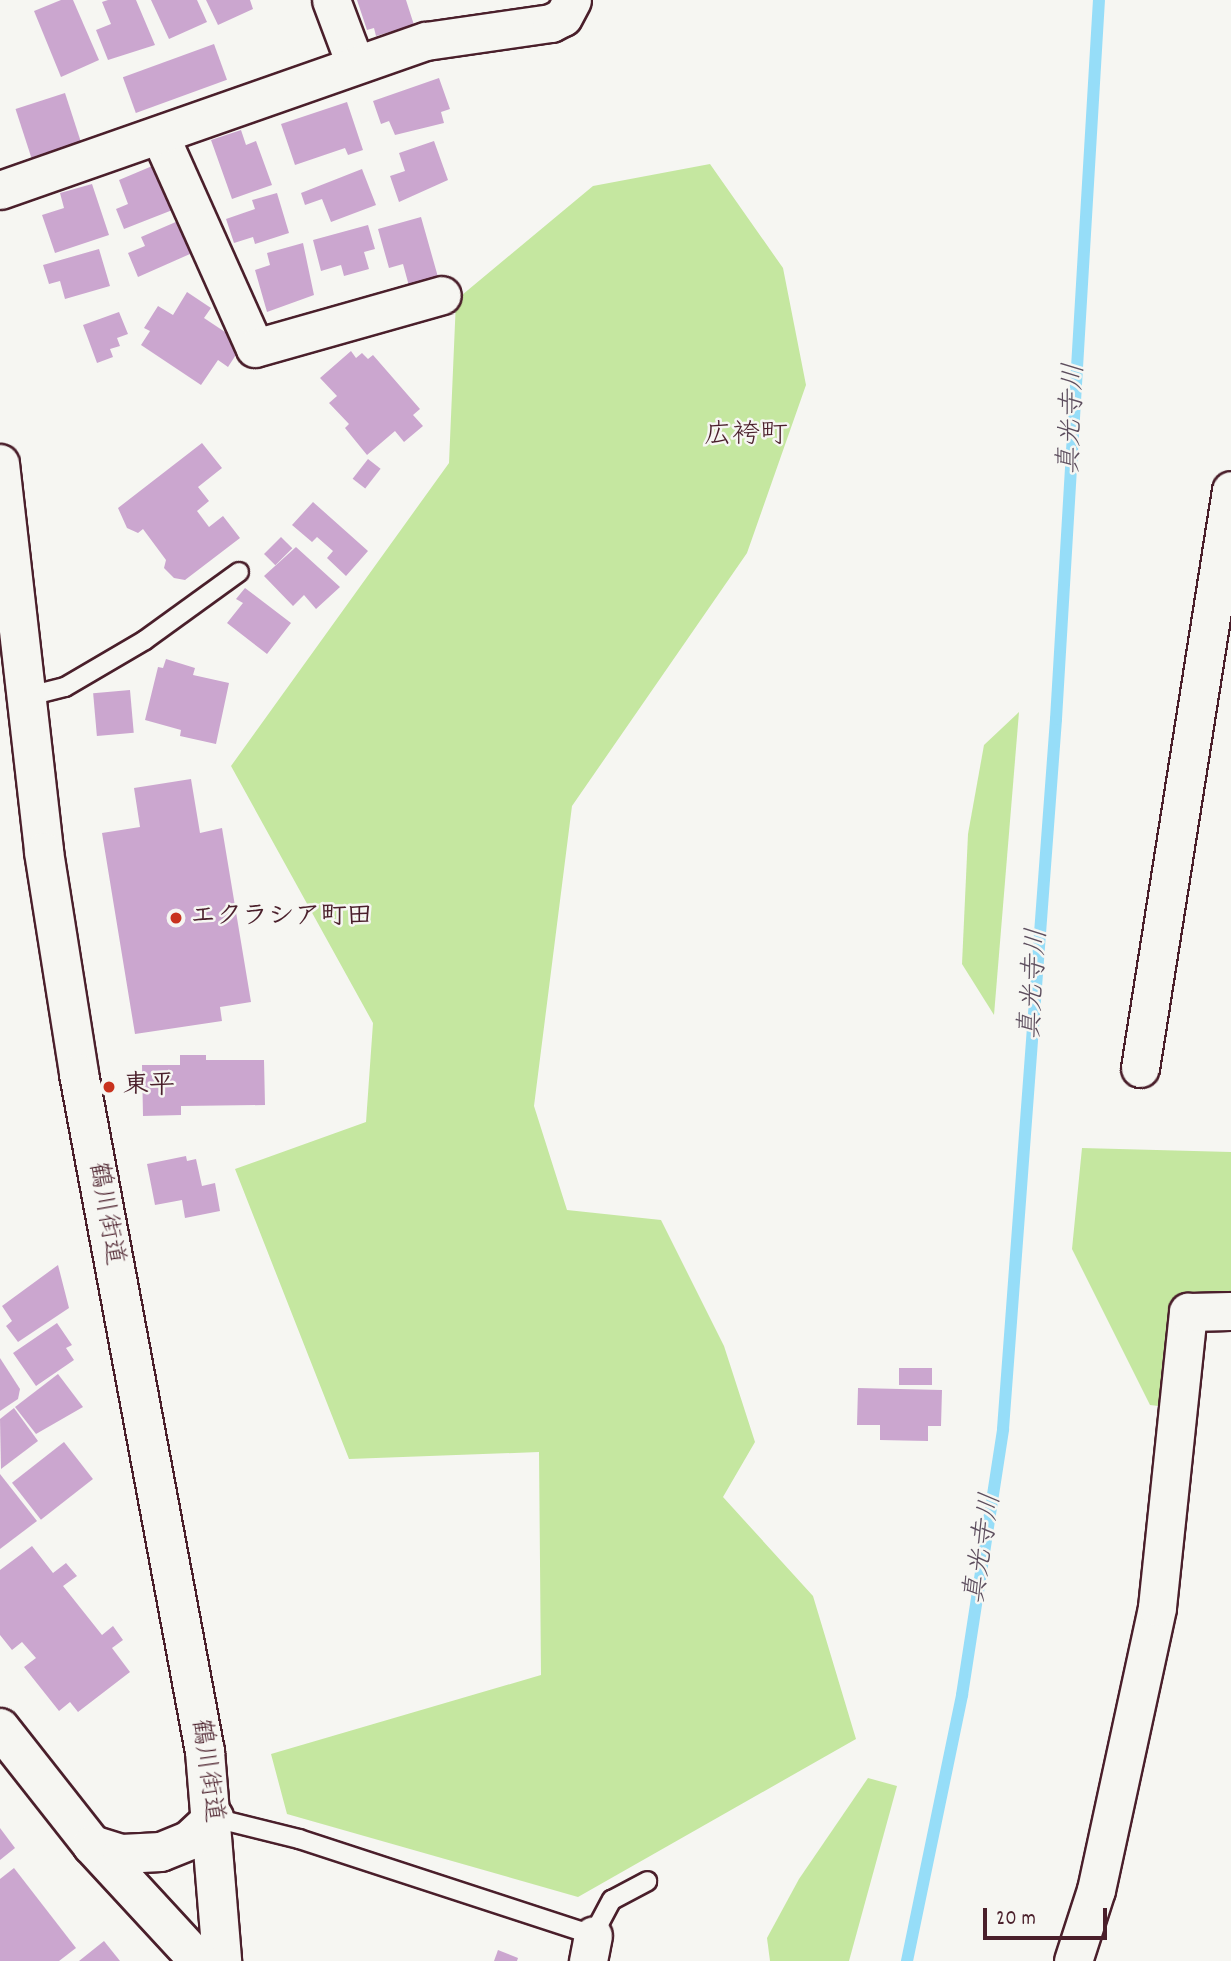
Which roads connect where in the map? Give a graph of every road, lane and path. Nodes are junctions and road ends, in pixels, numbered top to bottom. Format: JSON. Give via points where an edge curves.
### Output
{"nodes":[{"id":1,"x":331,"y":0,"type":"edge"},
{"id":2,"x":572,"y":0,"type":"edge"},
{"id":3,"x":355,"y":64,"type":"junction"},
{"id":4,"x":160,"y":136,"type":"junction"},
{"id":5,"x":0,"y":190,"type":"edge"},
{"id":6,"x":442,"y":295,"type":"dead end"},
{"id":7,"x":0,"y":464,"type":"edge"},
{"id":8,"x":1230,"y":506,"type":"edge"},
{"id":9,"x":239,"y":572,"type":"dead end"},
{"id":10,"x":26,"y":697,"type":"junction"},
{"id":11,"x":1140,"y":1068,"type":"dead end"},
{"id":12,"x":1231,"y":1311,"type":"edge"},
{"id":13,"x":3,"y":1739,"type":"edge"},
{"id":14,"x":214,"y":1818,"type":"junction"},
{"id":15,"x":92,"y":1845,"type":"junction"},
{"id":16,"x":647,"y":1881,"type":"dead end"},
{"id":17,"x":590,"y":1948,"type":"edge"},
{"id":18,"x":199,"y":1961,"type":"edge"},
{"id":19,"x":222,"y":1961,"type":"edge"},
{"id":20,"x":1073,"y":1961,"type":"edge"}],
"edges":[{"from":1,"to":3,"type":"street"},
{"from":2,"to":3,"type":"street","via":[[563,16],[551,23],[426,41]]},
{"from":3,"to":4,"type":"street"},
{"from":4,"to":5,"type":"street"},
{"from":4,"to":6,"type":"street","via":[[255,348]]},
{"from":7,"to":10,"type":"main road","name":"鶴川街道"},
{"from":8,"to":11,"type":"street"},
{"from":9,"to":10,"type":"lane","via":[[145,640],[65,687]]},
{"from":10,"to":14,"type":"main road","name":"鶴川街道","via":[[44,852],[79,1074]]},
{"from":12,"to":20,"type":"street","via":[[1188,1312],[1157,1607],[1096,1890]]},
{"from":13,"to":15,"type":"main road"},
{"from":14,"to":15,"type":"main road","via":[[190,1840],[162,1852],[122,1854]]},
{"from":14,"to":17,"type":"lane","via":[[299,1839]]},
{"from":14,"to":19,"type":"main road","name":"鶴川街道"},
{"from":15,"to":18,"type":"main road"},
{"from":16,"to":17,"type":"lane","via":[[612,1900]]}]}
